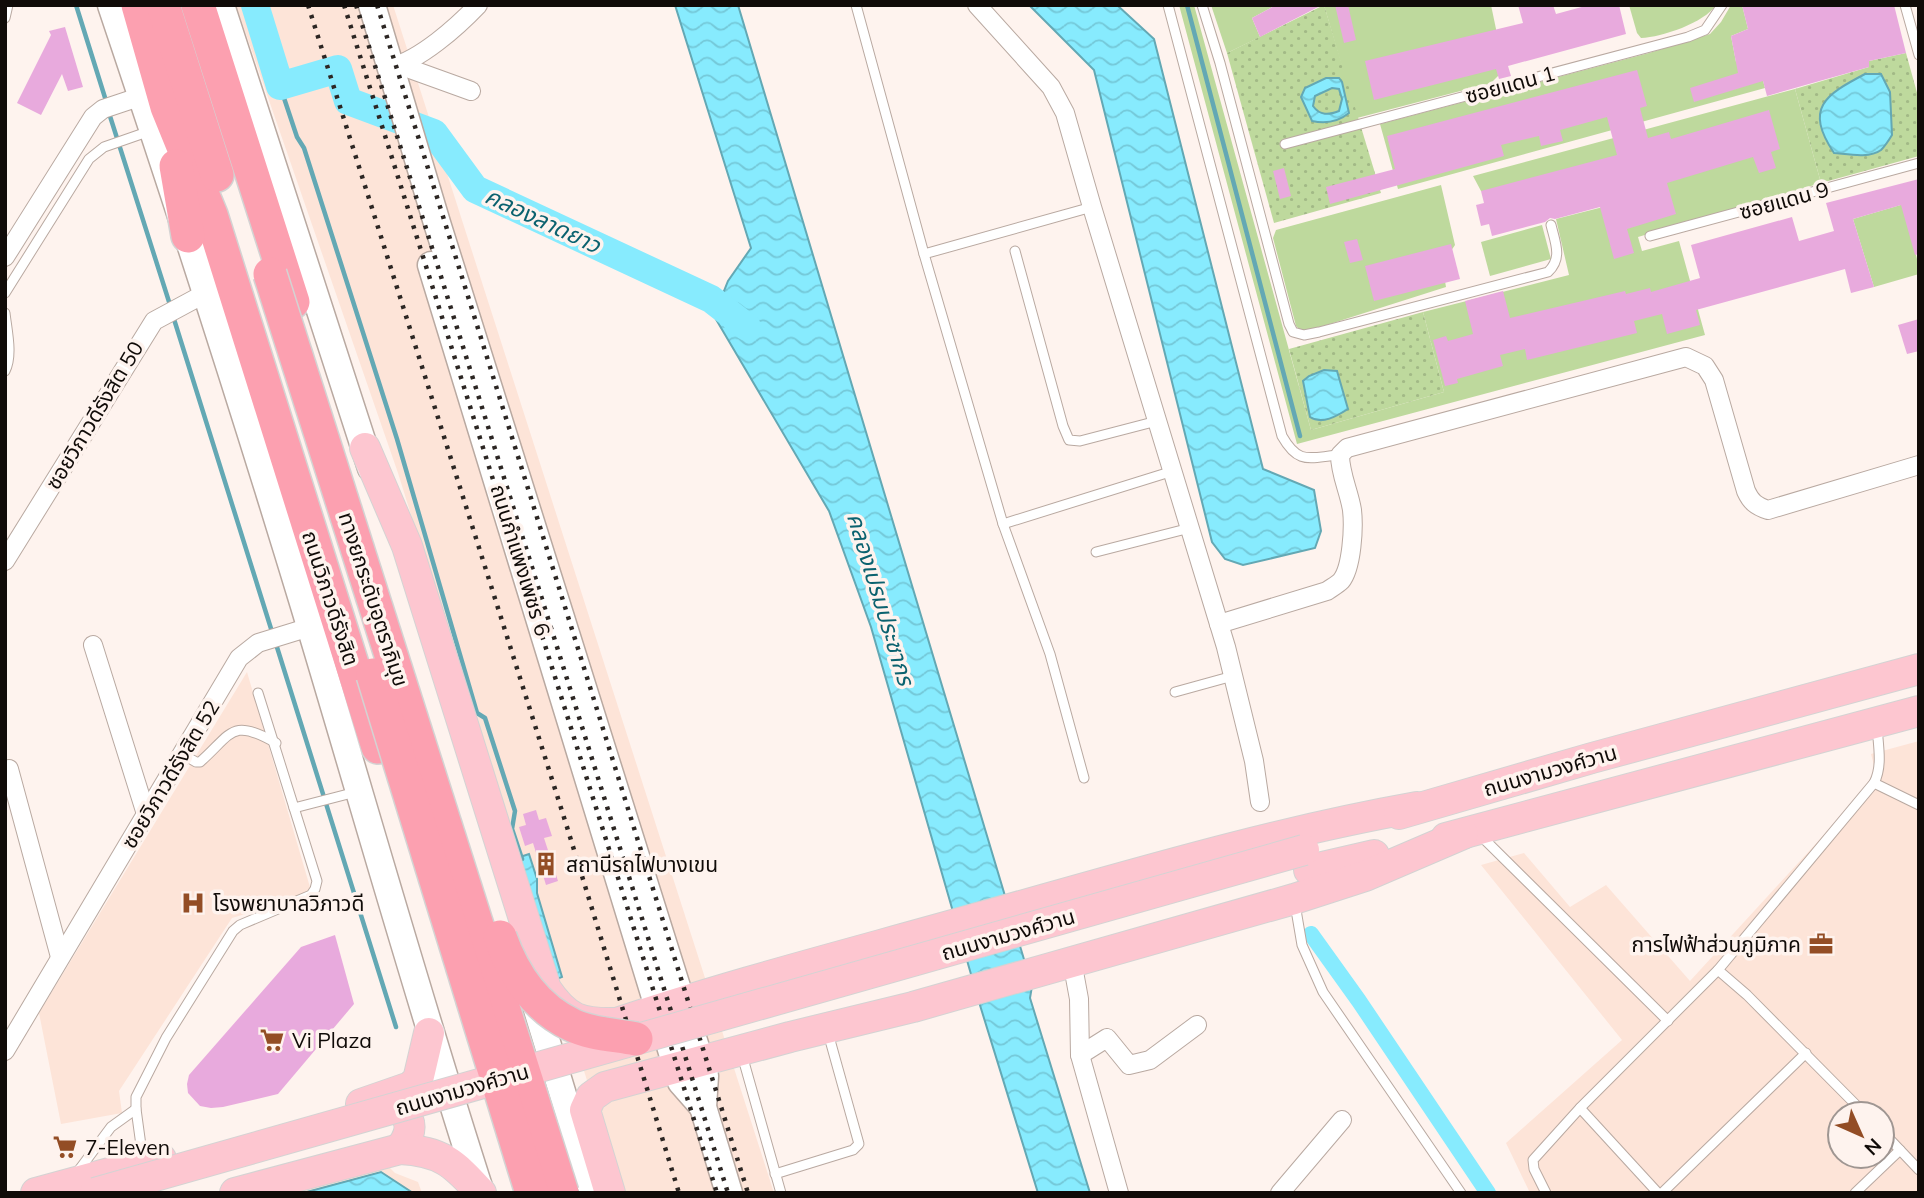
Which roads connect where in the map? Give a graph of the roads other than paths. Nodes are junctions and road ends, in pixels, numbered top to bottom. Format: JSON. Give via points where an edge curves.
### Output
{"nodes":[{"id":1,"x":8,"y":5,"type":"edge"},
{"id":2,"x":111,"y":5,"type":"edge"},
{"id":3,"x":138,"y":5,"type":"edge"},
{"id":4,"x":163,"y":5,"type":"edge"},
{"id":5,"x":183,"y":5,"type":"edge"},
{"id":6,"x":198,"y":5,"type":"edge"},
{"id":7,"x":221,"y":5,"type":"edge"},
{"id":8,"x":353,"y":5,"type":"edge"},
{"id":9,"x":372,"y":5,"type":"edge"},
{"id":10,"x":478,"y":5,"type":"edge"},
{"id":11,"x":856,"y":5,"type":"edge"},
{"id":12,"x":977,"y":5,"type":"edge"},
{"id":13,"x":1168,"y":5,"type":"edge"},
{"id":14,"x":1202,"y":5,"type":"edge"},
{"id":15,"x":1723,"y":5,"type":"edge"},
{"id":16,"x":1905,"y":5,"type":"edge"},
{"id":17,"x":5,"y":18,"type":"edge"},
{"id":18,"x":1919,"y":55,"type":"edge"},
{"id":19,"x":395,"y":66,"type":"junction"},
{"id":20,"x":471,"y":91,"type":"dead end"},
{"id":21,"x":392,"y":103,"type":"junction"},
{"id":22,"x":153,"y":111,"type":"junction"},
{"id":23,"x":238,"y":132,"type":"junction"},
{"id":24,"x":1285,"y":144,"type":"dead end"},
{"id":25,"x":1919,"y":163,"type":"edge"},
{"id":26,"x":286,"y":204,"type":"junction"},
{"id":27,"x":1092,"y":207,"type":"junction"},
{"id":28,"x":1551,"y":225,"type":"dead end"},
{"id":29,"x":188,"y":236,"type":"joint"},
{"id":30,"x":1650,"y":236,"type":"dead end"},
{"id":31,"x":1016,"y":251,"type":"dead end"},
{"id":32,"x":924,"y":254,"type":"junction"},
{"id":33,"x":5,"y":257,"type":"edge"},
{"id":34,"x":270,"y":274,"type":"junction"},
{"id":35,"x":5,"y":293,"type":"edge"},
{"id":36,"x":206,"y":293,"type":"junction"},
{"id":37,"x":5,"y":313,"type":"edge"},
{"id":38,"x":5,"y":371,"type":"edge"},
{"id":39,"x":1157,"y":421,"type":"junction"},
{"id":40,"x":365,"y":448,"type":"junction"},
{"id":41,"x":1340,"y":455,"type":"junction"},
{"id":42,"x":1919,"y":465,"type":"edge"},
{"id":43,"x":1173,"y":471,"type":"junction"},
{"id":44,"x":1003,"y":524,"type":"junction"},
{"id":45,"x":1190,"y":528,"type":"junction"},
{"id":46,"x":1096,"y":552,"type":"dead end"},
{"id":47,"x":5,"y":561,"type":"edge"},
{"id":48,"x":1219,"y":624,"type":"junction"},
{"id":49,"x":310,"y":627,"type":"junction"},
{"id":50,"x":93,"y":645,"type":"dead end"},
{"id":51,"x":1919,"y":669,"type":"edge"},
{"id":52,"x":1233,"y":676,"type":"junction"},
{"id":53,"x":1175,"y":692,"type":"dead end"},
{"id":54,"x":258,"y":693,"type":"dead end"},
{"id":55,"x":1919,"y":711,"type":"edge"},
{"id":56,"x":1877,"y":722,"type":"junction"},
{"id":57,"x":276,"y":743,"type":"junction"},
{"id":58,"x":182,"y":754,"type":"junction"},
{"id":59,"x":9,"y":769,"type":"dead end"},
{"id":60,"x":1084,"y":778,"type":"dead end"},
{"id":61,"x":1874,"y":783,"type":"junction"},
{"id":62,"x":358,"y":792,"type":"junction"},
{"id":63,"x":1260,"y":802,"type":"dead end"},
{"id":64,"x":1919,"y":806,"type":"edge"},
{"id":65,"x":1417,"y":807,"type":"junction"},
{"id":66,"x":294,"y":808,"type":"junction"},
{"id":67,"x":146,"y":814,"type":"junction"},
{"id":68,"x":1469,"y":833,"type":"junction"},
{"id":69,"x":1307,"y":860,"type":"junction"},
{"id":70,"x":1294,"y":899,"type":"junction"},
{"id":71,"x":60,"y":957,"type":"junction"},
{"id":72,"x":1072,"y":961,"type":"junction"},
{"id":73,"x":1718,"y":970,"type":"junction"},
{"id":74,"x":774,"y":975,"type":"junction"},
{"id":75,"x":670,"y":1006,"type":"junction"},
{"id":76,"x":1668,"y":1021,"type":"junction"},
{"id":77,"x":1197,"y":1025,"type":"dead end"},
{"id":78,"x":827,"y":1028,"type":"junction"},
{"id":79,"x":429,"y":1033,"type":"junction"},
{"id":80,"x":790,"y":1037,"type":"junction"},
{"id":81,"x":636,"y":1039,"type":"junction"},
{"id":82,"x":740,"y":1050,"type":"junction"},
{"id":83,"x":5,"y":1051,"type":"edge"},
{"id":84,"x":1806,"y":1053,"type":"junction"},
{"id":85,"x":1080,"y":1055,"type":"junction"},
{"id":86,"x":689,"y":1064,"type":"junction"},
{"id":87,"x":1851,"y":1100,"type":"edge"},
{"id":88,"x":370,"y":1101,"type":"junction"},
{"id":89,"x":1580,"y":1108,"type":"junction"},
{"id":90,"x":136,"y":1109,"type":"junction"},
{"id":91,"x":1342,"y":1120,"type":"dead end"},
{"id":92,"x":1896,"y":1146,"type":"edge"},
{"id":93,"x":400,"y":1149,"type":"junction"},
{"id":94,"x":1900,"y":1150,"type":"junction"},
{"id":95,"x":144,"y":1164,"type":"junction"},
{"id":96,"x":1918,"y":1169,"type":"edge"},
{"id":97,"x":775,"y":1174,"type":"junction"},
{"id":98,"x":82,"y":1189,"type":"edge"},
{"id":99,"x":36,"y":1193,"type":"edge"},
{"id":100,"x":162,"y":1193,"type":"edge"},
{"id":101,"x":235,"y":1193,"type":"edge"},
{"id":102,"x":481,"y":1193,"type":"edge"},
{"id":103,"x":520,"y":1193,"type":"edge"},
{"id":104,"x":532,"y":1193,"type":"edge"},
{"id":105,"x":587,"y":1193,"type":"edge"},
{"id":106,"x":729,"y":1193,"type":"edge"},
{"id":107,"x":781,"y":1193,"type":"edge"},
{"id":108,"x":1119,"y":1193,"type":"edge"},
{"id":109,"x":1280,"y":1193,"type":"edge"},
{"id":110,"x":1461,"y":1193,"type":"edge"},
{"id":111,"x":1546,"y":1193,"type":"edge"},
{"id":112,"x":1660,"y":1193,"type":"edge"},
{"id":113,"x":1856,"y":1193,"type":"edge"}],
"edges":[{"from":1,"to":17,"type":"lane"},
{"from":2,"to":22,"type":"main road","name":"ถนนวิภาวดีรังสิต"},
{"from":3,"to":22,"type":"highway","name":"ถนนวิภาวดีรังสิต"},
{"from":4,"to":104,"type":"highway","name":"ทางยกระดับอุตราภิมุข","bridge":true},
{"from":5,"to":34,"type":"highway","name":"ทางยกระดับอุตราภิมุข"},
{"from":6,"to":23,"type":"highway"},
{"from":7,"to":26,"type":"main road"},
{"from":8,"to":21,"type":"main road","name":"ถนนกำแพงเพชร 6"},
{"from":9,"to":19,"type":"main road","name":"ถนนกำแพงเพชร 6"},
{"from":10,"to":19,"type":"street","via":[[434,44]]},
{"from":11,"to":32,"type":"lane"},
{"from":12,"to":27,"type":"street","via":[[1051,87],[1065,113]]},
{"from":13,"to":41,"type":"lane","via":[[1283,436],[1291,451],[1304,458]]},
{"from":14,"to":28,"type":"lane","via":[[1293,332],[1319,332],[1548,272],[1557,261]]},
{"from":15,"to":24,"type":"lane","name":"ซอยแดน 1","via":[[1705,30],[1688,37]]},
{"from":16,"to":18,"type":"lane"},
{"from":19,"to":20,"type":"street"},
{"from":19,"to":21,"type":"main road","name":"ถนนกำแพงเพชร 6"},
{"from":21,"to":75,"type":"main road","name":"ถนนกำแพงเพชร 6"},
{"from":22,"to":29,"type":"highway"},
{"from":22,"to":33,"type":"street","via":[[103,109],[93,117]]},
{"from":22,"to":35,"type":"lane","via":[[89,159]]},
{"from":22,"to":103,"type":"highway","name":"ถนนวิภาวดีรังสิต","via":[[211,215]]},
{"from":23,"to":26,"type":"highway"},
{"from":23,"to":105,"type":"highway","via":[[433,737]]},
{"from":25,"to":30,"type":"lane","name":"ซอยแดน 9"},
{"from":26,"to":40,"type":"main road"},
{"from":27,"to":32,"type":"lane"},
{"from":27,"to":39,"type":"street"},
{"from":29,"to":36,"type":"main road","name":"ถนนวิภาวดีรังสิต"},
{"from":31,"to":39,"type":"lane","via":[[1069,440]]},
{"from":32,"to":44,"type":"lane"},
{"from":34,"to":81,"type":"highway","bridge":true,"via":[[366,532],[507,957],[523,985],[573,1026]]},
{"from":34,"to":105,"type":"highway","name":"ทางยกระดับอุตราภิมุข","bridge":true},
{"from":36,"to":47,"type":"street","name":"ซอยวิภาวดีรังสิต 50","via":[[161,316],[142,338]]},
{"from":36,"to":49,"type":"main road","name":"ถนนวิภาวดีรังสิต"},
{"from":37,"to":38,"type":"lane","via":[[9,345]]},
{"from":39,"to":43,"type":"street"},
{"from":40,"to":75,"type":"main road","via":[[407,546],[546,989],[573,1018],[594,1023],[617,1023]]},
{"from":40,"to":105,"type":"main road"},
{"from":41,"to":42,"type":"street","via":[[1347,448],[1686,357],[1705,366],[1714,380],[1746,491],[1757,507],[1768,510]]},
{"from":41,"to":48,"type":"street","via":[[1352,510],[1347,569],[1340,582],[1327,591]]},
{"from":43,"to":44,"type":"lane"},
{"from":43,"to":45,"type":"street"},
{"from":44,"to":60,"type":"lane","via":[[1049,654]]},
{"from":45,"to":46,"type":"lane"},
{"from":45,"to":48,"type":"street"},
{"from":48,"to":52,"type":"street"},
{"from":49,"to":58,"type":"street","name":"ซอยวิภาวดีรังสิต 52","via":[[258,643],[239,658]]},
{"from":49,"to":62,"type":"main road","name":"ถนนวิภาวดีรังสิต"},
{"from":50,"to":67,"type":"street"},
{"from":51,"to":65,"type":"main road","name":"ถนนงามวงศ์วาน"},
{"from":52,"to":53,"type":"lane"},
{"from":52,"to":63,"type":"street"},
{"from":54,"to":57,"type":"lane"},
{"from":55,"to":56,"type":"main road","name":"ถนนงามวงศ์วาน"},
{"from":56,"to":61,"type":"lane","via":[[1880,766]]},
{"from":56,"to":68,"type":"main road","name":"ถนนงามวงศ์วาน"},
{"from":57,"to":58,"type":"lane","via":[[243,729],[227,736],[200,762]]},
{"from":57,"to":66,"type":"lane"},
{"from":58,"to":67,"type":"street","name":"ซอยวิภาวดีรังสิต 52"},
{"from":59,"to":71,"type":"street"},
{"from":61,"to":64,"type":"lane"},
{"from":61,"to":73,"type":"lane"},
{"from":62,"to":66,"type":"lane"},
{"from":62,"to":79,"type":"main road","name":"ถนนวิภาวดีรังสิต"},
{"from":65,"to":69,"type":"main road","name":"ถนนงามวงศ์วาน"},
{"from":65,"to":74,"type":"main road","via":[[1322,826]]},
{"from":66,"to":90,"type":"lane","via":[[316,889],[233,931],[166,1038],[136,1097]]},
{"from":67,"to":71,"type":"street","name":"ซอยวิภาวดีรังสิต 52"},
{"from":68,"to":69,"type":"main road","name":"ถนนงามวงศ์วาน"},
{"from":68,"to":70,"type":"main road","via":[[1365,876]]},
{"from":68,"to":76,"type":"lane"},
{"from":69,"to":81,"type":"main road","name":"ถนนงามวงศ์วาน","bridge":true},
{"from":69,"to":100,"type":"main road","name":"ถนนงามวงศ์วาน","bridge":true},
{"from":70,"to":72,"type":"main road"},
{"from":70,"to":110,"type":"lane","via":[[1302,945],[1323,992]]},
{"from":71,"to":83,"type":"street","name":"ซอยวิภาวดีรังสิต 52"},
{"from":72,"to":78,"type":"main road"},
{"from":72,"to":85,"type":"street","via":[[1079,999]]},
{"from":73,"to":76,"type":"lane"},
{"from":73,"to":84,"type":"lane"},
{"from":74,"to":75,"type":"main road"},
{"from":74,"to":80,"type":"main road","via":[[748,989],[742,999],[751,1032],[762,1038]]},
{"from":75,"to":86,"type":"main road","name":"ถนนกำแพงเพชร 6"},
{"from":76,"to":89,"type":"lane"},
{"from":77,"to":85,"type":"street","via":[[1150,1060],[1129,1065],[1107,1038]]},
{"from":78,"to":80,"type":"main road"},
{"from":78,"to":97,"type":"lane","via":[[859,1144],[853,1150]]},
{"from":79,"to":88,"type":"main road","via":[[418,1080]]},
{"from":79,"to":102,"type":"main road","name":"ถนนวิภาวดีรังสิต"},
{"from":80,"to":82,"type":"main road"},
{"from":81,"to":98,"type":"main road","name":"ถนนงามวงศ์วาน","bridge":true},
{"from":82,"to":86,"type":"main road"},
{"from":82,"to":97,"type":"lane"},
{"from":84,"to":87,"type":"lane"},
{"from":84,"to":112,"type":"lane"},
{"from":85,"to":108,"type":"street"},
{"from":86,"to":105,"type":"main road","via":[[605,1087],[591,1097],[585,1110]]},
{"from":86,"to":106,"type":"main road","name":"ถนนกำแพงเพชร 6","via":[[705,1076],[703,1107]]},
{"from":88,"to":93,"type":"main road","via":[[405,1112],[411,1128]]},
{"from":88,"to":95,"type":"main road"},
{"from":89,"to":111,"type":"lane","via":[[1532,1160]]},
{"from":89,"to":112,"type":"lane"},
{"from":90,"to":95,"type":"lane"},
{"from":90,"to":98,"type":"lane","via":[[111,1127]]},
{"from":91,"to":109,"type":"street"},
{"from":92,"to":94,"type":"lane"},
{"from":93,"to":101,"type":"main road"},
{"from":93,"to":102,"type":"main road","via":[[439,1156],[458,1168]]},
{"from":94,"to":96,"type":"lane"},
{"from":94,"to":113,"type":"lane"},
{"from":95,"to":98,"type":"main road"},
{"from":97,"to":107,"type":"lane"},
{"from":98,"to":99,"type":"main road"}]}
